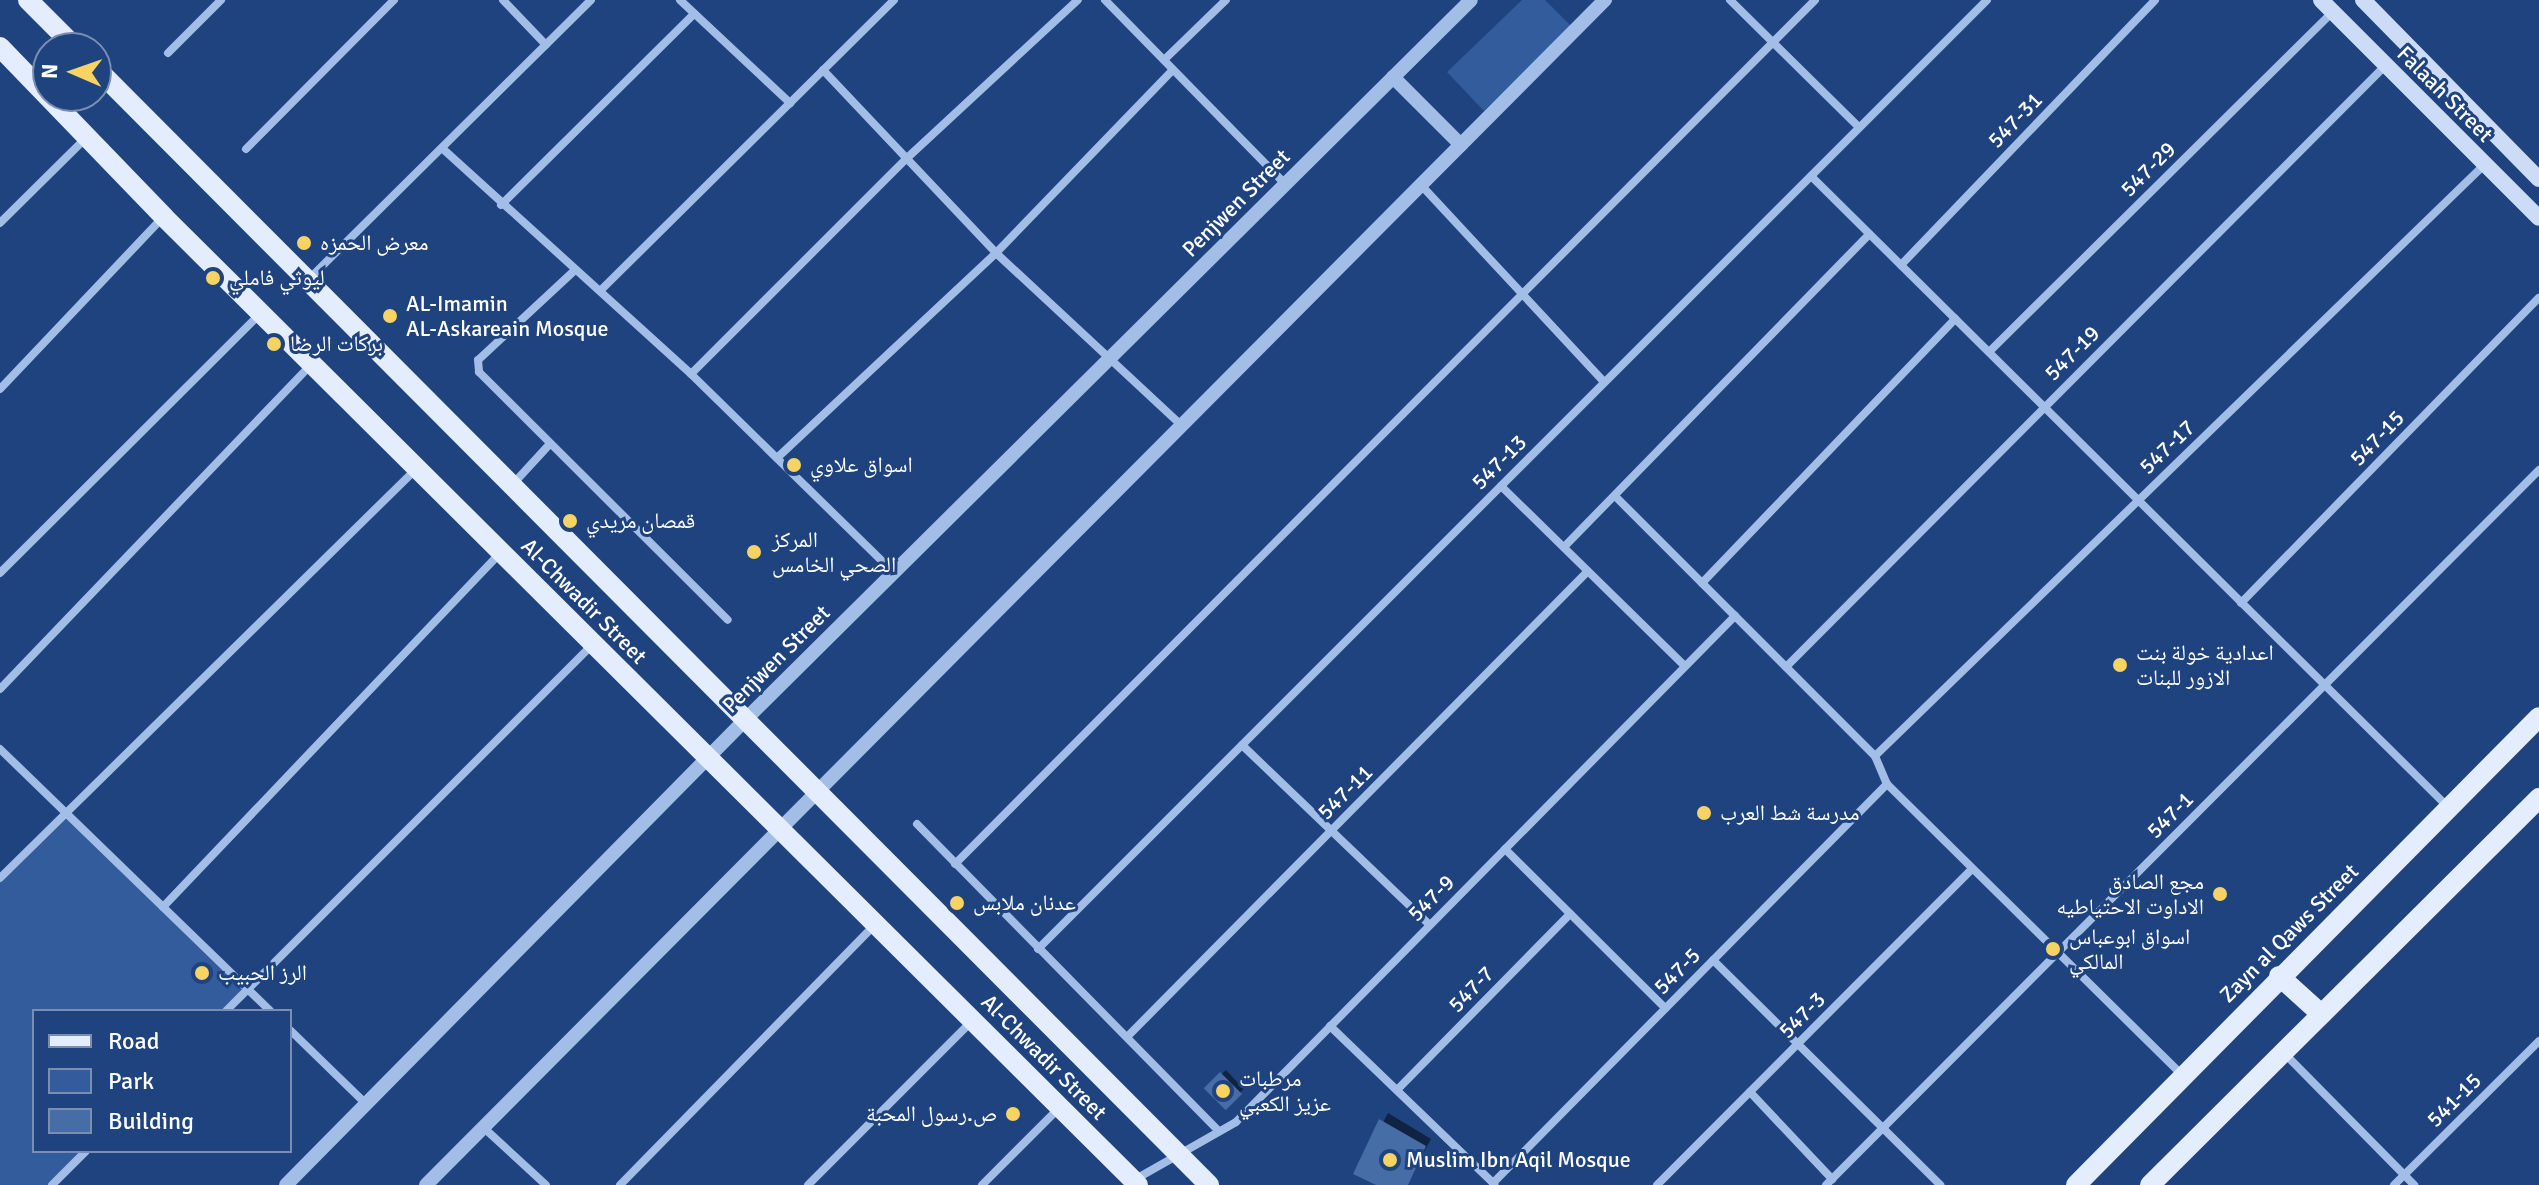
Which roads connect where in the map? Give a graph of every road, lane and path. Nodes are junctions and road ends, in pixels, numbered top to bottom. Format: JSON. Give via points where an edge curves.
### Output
{"nodes":[{"id":1,"x":28,"y":0,"type":"edge"},
{"id":2,"x":221,"y":0,"type":"edge"},
{"id":3,"x":394,"y":0,"type":"edge"},
{"id":4,"x":503,"y":0,"type":"edge"},
{"id":5,"x":591,"y":0,"type":"edge"},
{"id":6,"x":680,"y":0,"type":"edge"},
{"id":7,"x":894,"y":0,"type":"edge"},
{"id":8,"x":1078,"y":0,"type":"edge"},
{"id":9,"x":1105,"y":0,"type":"edge"},
{"id":10,"x":1226,"y":0,"type":"edge"},
{"id":11,"x":1471,"y":0,"type":"edge"},
{"id":12,"x":1605,"y":0,"type":"edge"},
{"id":13,"x":1730,"y":0,"type":"edge"},
{"id":14,"x":1815,"y":0,"type":"edge"},
{"id":15,"x":1987,"y":0,"type":"edge"},
{"id":16,"x":2155,"y":0,"type":"edge"},
{"id":17,"x":2363,"y":0,"type":"edge"},
{"id":18,"x":2327,"y":6,"type":"edge"},
{"id":19,"x":694,"y":14,"type":"junction"},
{"id":20,"x":60,"y":32,"type":"edge"},
{"id":21,"x":1772,"y":43,"type":"junction"},
{"id":22,"x":546,"y":45,"type":"junction"},
{"id":23,"x":0,"y":47,"type":"edge"},
{"id":24,"x":168,"y":53,"type":"dead end"},
{"id":25,"x":1164,"y":60,"type":"junction"},
{"id":26,"x":2385,"y":66,"type":"junction"},
{"id":27,"x":823,"y":70,"type":"junction"},
{"id":28,"x":1172,"y":71,"type":"junction"},
{"id":29,"x":1393,"y":77,"type":"junction"},
{"id":30,"x":112,"y":84,"type":"edge"},
{"id":31,"x":790,"y":103,"type":"junction"},
{"id":32,"x":1859,"y":127,"type":"junction"},
{"id":33,"x":87,"y":137,"type":"junction"},
{"id":34,"x":1461,"y":145,"type":"junction"},
{"id":35,"x":246,"y":149,"type":"dead end"},
{"id":36,"x":443,"y":149,"type":"junction"},
{"id":37,"x":906,"y":159,"type":"junction"},
{"id":38,"x":2485,"y":164,"type":"junction"},
{"id":39,"x":1811,"y":176,"type":"junction"},
{"id":40,"x":2539,"y":179,"type":"edge"},
{"id":41,"x":1285,"y":184,"type":"junction"},
{"id":42,"x":1421,"y":185,"type":"junction"},
{"id":43,"x":501,"y":205,"type":"junction"},
{"id":44,"x":164,"y":217,"type":"junction"},
{"id":45,"x":2539,"y":218,"type":"edge"},
{"id":46,"x":0,"y":223,"type":"edge"},
{"id":47,"x":1869,"y":234,"type":"junction"},
{"id":48,"x":996,"y":253,"type":"junction"},
{"id":49,"x":1901,"y":265,"type":"junction"},
{"id":50,"x":575,"y":270,"type":"junction"},
{"id":51,"x":308,"y":281,"type":"junction"},
{"id":52,"x":601,"y":290,"type":"junction"},
{"id":53,"x":1523,"y":294,"type":"junction"},
{"id":54,"x":2539,"y":298,"type":"edge"},
{"id":55,"x":261,"y":313,"type":"junction"},
{"id":56,"x":1955,"y":319,"type":"junction"},
{"id":57,"x":1989,"y":352,"type":"junction"},
{"id":58,"x":1111,"y":358,"type":"junction"},
{"id":59,"x":312,"y":364,"type":"junction"},
{"id":60,"x":691,"y":374,"type":"junction"},
{"id":61,"x":1604,"y":382,"type":"junction"},
{"id":62,"x":0,"y":389,"type":"edge"},
{"id":63,"x":2044,"y":407,"type":"junction"},
{"id":64,"x":1182,"y":426,"type":"junction"},
{"id":65,"x":548,"y":446,"type":"junction"},
{"id":66,"x":777,"y":458,"type":"junction"},
{"id":67,"x":417,"y":468,"type":"junction"},
{"id":68,"x":2539,"y":470,"type":"edge"},
{"id":69,"x":512,"y":486,"type":"junction"},
{"id":70,"x":1501,"y":486,"type":"junction"},
{"id":71,"x":1616,"y":497,"type":"junction"},
{"id":72,"x":2138,"y":500,"type":"junction"},
{"id":73,"x":1564,"y":547,"type":"junction"},
{"id":74,"x":501,"y":552,"type":"junction"},
{"id":75,"x":1588,"y":571,"type":"junction"},
{"id":76,"x":0,"y":573,"type":"edge"},
{"id":77,"x":894,"y":573,"type":"junction"},
{"id":78,"x":1702,"y":583,"type":"junction"},
{"id":79,"x":2241,"y":603,"type":"junction"},
{"id":80,"x":1735,"y":616,"type":"junction"},
{"id":81,"x":728,"y":620,"type":"dead end"},
{"id":82,"x":594,"y":644,"type":"junction"},
{"id":83,"x":1685,"y":666,"type":"junction"},
{"id":84,"x":1786,"y":667,"type":"junction"},
{"id":85,"x":2325,"y":685,"type":"junction"},
{"id":86,"x":0,"y":689,"type":"edge"},
{"id":87,"x":2539,"y":717,"type":"edge"},
{"id":88,"x":745,"y":720,"type":"junction"},
{"id":89,"x":1242,"y":745,"type":"junction"},
{"id":90,"x":0,"y":749,"type":"edge"},
{"id":91,"x":1875,"y":756,"type":"junction"},
{"id":92,"x":708,"y":758,"type":"junction"},
{"id":93,"x":1887,"y":784,"type":"junction"},
{"id":94,"x":819,"y":793,"type":"junction"},
{"id":95,"x":2537,"y":803,"type":"edge"},
{"id":96,"x":2448,"y":807,"type":"junction"},
{"id":97,"x":67,"y":813,"type":"junction"},
{"id":98,"x":917,"y":824,"type":"dead end"},
{"id":99,"x":781,"y":830,"type":"junction"},
{"id":100,"x":1332,"y":830,"type":"junction"},
{"id":101,"x":1505,"y":849,"type":"junction"},
{"id":102,"x":955,"y":864,"type":"junction"},
{"id":103,"x":1972,"y":869,"type":"junction"},
{"id":104,"x":0,"y":878,"type":"edge"},
{"id":105,"x":163,"y":907,"type":"junction"},
{"id":106,"x":1570,"y":914,"type":"junction"},
{"id":107,"x":876,"y":924,"type":"junction"},
{"id":108,"x":1430,"y":925,"type":"junction"},
{"id":109,"x":1038,"y":949,"type":"junction"},
{"id":110,"x":2057,"y":954,"type":"junction"},
{"id":111,"x":1713,"y":960,"type":"junction"},
{"id":112,"x":2279,"y":976,"type":"junction"},
{"id":113,"x":248,"y":989,"type":"junction"},
{"id":114,"x":1665,"y":1008,"type":"junction"},
{"id":115,"x":228,"y":1009,"type":"edge"},
{"id":116,"x":268,"y":1009,"type":"edge"},
{"id":117,"x":2321,"y":1014,"type":"junction"},
{"id":118,"x":973,"y":1020,"type":"junction"},
{"id":119,"x":1330,"y":1026,"type":"junction"},
{"id":120,"x":292,"y":1032,"type":"edge"},
{"id":121,"x":1127,"y":1037,"type":"junction"},
{"id":122,"x":2539,"y":1041,"type":"edge"},
{"id":123,"x":1798,"y":1044,"type":"junction"},
{"id":124,"x":2283,"y":1052,"type":"junction"},
{"id":125,"x":2182,"y":1076,"type":"junction"},
{"id":126,"x":1397,"y":1090,"type":"junction"},
{"id":127,"x":1750,"y":1092,"type":"junction"},
{"id":128,"x":366,"y":1104,"type":"junction"},
{"id":129,"x":1060,"y":1107,"type":"junction"},
{"id":130,"x":484,"y":1128,"type":"junction"},
{"id":131,"x":1883,"y":1128,"type":"junction"},
{"id":132,"x":1218,"y":1130,"type":"junction"},
{"id":133,"x":84,"y":1153,"type":"edge"},
{"id":134,"x":1181,"y":1157,"type":"junction"},
{"id":135,"x":2404,"y":1175,"type":"junction"},
{"id":136,"x":1829,"y":1182,"type":"edge"},
{"id":137,"x":1136,"y":1183,"type":"edge"},
{"id":138,"x":1494,"y":1184,"type":"edge"},
{"id":139,"x":52,"y":1185,"type":"edge"},
{"id":140,"x":286,"y":1185,"type":"edge"},
{"id":141,"x":426,"y":1185,"type":"edge"},
{"id":142,"x":546,"y":1185,"type":"edge"},
{"id":143,"x":620,"y":1185,"type":"edge"},
{"id":144,"x":808,"y":1185,"type":"edge"},
{"id":145,"x":982,"y":1185,"type":"edge"},
{"id":146,"x":1209,"y":1185,"type":"edge"},
{"id":147,"x":1657,"y":1185,"type":"edge"},
{"id":148,"x":1940,"y":1185,"type":"edge"},
{"id":149,"x":2076,"y":1185,"type":"edge"},
{"id":150,"x":2150,"y":1185,"type":"edge"},
{"id":151,"x":2394,"y":1185,"type":"edge"},
{"id":152,"x":2414,"y":1185,"type":"edge"}],
"edges":[{"from":1,"to":20,"type":"main road"},
{"from":2,"to":24,"type":"street"},
{"from":3,"to":35,"type":"street"},
{"from":4,"to":22,"type":"street"},
{"from":5,"to":22,"type":"street"},
{"from":6,"to":19,"type":"street"},
{"from":7,"to":27,"type":"street"},
{"from":8,"to":37,"type":"street"},
{"from":9,"to":25,"type":"street"},
{"from":10,"to":25,"type":"street"},
{"from":11,"to":29,"type":"street","name":"Penjwen Street"},
{"from":12,"to":34,"type":"street"},
{"from":13,"to":21,"type":"street"},
{"from":14,"to":21,"type":"street"},
{"from":15,"to":32,"type":"street","name":"547-13"},
{"from":16,"to":49,"type":"street","name":"547-31"},
{"from":17,"to":40,"type":"main road","name":"Falaah Street"},
{"from":18,"to":26,"type":"main road","name":"Falaah Street"},
{"from":18,"to":57,"type":"street","name":"547-29"},
{"from":19,"to":31,"type":"street"},
{"from":19,"to":43,"type":"street"},
{"from":21,"to":32,"type":"street"},
{"from":21,"to":53,"type":"street"},
{"from":22,"to":36,"type":"street"},
{"from":23,"to":33,"type":"main road","name":"Al-Chwadir Street"},
{"from":25,"to":28,"type":"street"},
{"from":26,"to":38,"type":"main road","name":"Falaah Street"},
{"from":26,"to":63,"type":"street","name":"547-19"},
{"from":27,"to":31,"type":"street"},
{"from":27,"to":37,"type":"street"},
{"from":28,"to":41,"type":"street"},
{"from":28,"to":48,"type":"street"},
{"from":29,"to":34,"type":"street"},
{"from":29,"to":41,"type":"street","name":"Penjwen Street"},
{"from":30,"to":51,"type":"main road","name":"Al-Chwadir Street"},
{"from":31,"to":52,"type":"street"},
{"from":32,"to":39,"type":"street","name":"547-13"},
{"from":33,"to":44,"type":"main road","name":"Al-Chwadir Street"},
{"from":33,"to":46,"type":"street"},
{"from":34,"to":42,"type":"street"},
{"from":36,"to":43,"type":"street"},
{"from":36,"to":51,"type":"street"},
{"from":37,"to":48,"type":"street"},
{"from":37,"to":60,"type":"street"},
{"from":38,"to":45,"type":"main road","name":"Falaah Street"},
{"from":38,"to":72,"type":"street","name":"547-17"},
{"from":39,"to":47,"type":"street"},
{"from":39,"to":61,"type":"street","name":"547-13"},
{"from":41,"to":58,"type":"street","name":"Penjwen Street"},
{"from":42,"to":53,"type":"street"},
{"from":42,"to":64,"type":"street"},
{"from":43,"to":50,"type":"street"},
{"from":44,"to":55,"type":"main road","name":"Al-Chwadir Street"},
{"from":44,"to":62,"type":"street"},
{"from":47,"to":49,"type":"street"},
{"from":47,"to":71,"type":"street"},
{"from":48,"to":58,"type":"street"},
{"from":48,"to":66,"type":"street"},
{"from":49,"to":56,"type":"street"},
{"from":50,"to":52,"type":"street"},
{"from":50,"to":65,"type":"street","via":[[478,360],[487,386]]},
{"from":51,"to":69,"type":"main road","name":"Al-Chwadir Street"},
{"from":52,"to":60,"type":"street"},
{"from":53,"to":61,"type":"street"},
{"from":53,"to":102,"type":"street"},
{"from":54,"to":79,"type":"street","name":"547-15"},
{"from":55,"to":59,"type":"main road","name":"Al-Chwadir Street"},
{"from":55,"to":76,"type":"street"},
{"from":56,"to":57,"type":"street"},
{"from":56,"to":78,"type":"street"},
{"from":57,"to":63,"type":"street"},
{"from":58,"to":64,"type":"street"},
{"from":58,"to":77,"type":"street","name":"Penjwen Street"},
{"from":59,"to":67,"type":"main road","name":"Al-Chwadir Street"},
{"from":59,"to":86,"type":"street"},
{"from":60,"to":66,"type":"street"},
{"from":61,"to":70,"type":"street","name":"547-13"},
{"from":63,"to":72,"type":"street"},
{"from":63,"to":84,"type":"street","name":"547-19"},
{"from":64,"to":94,"type":"street"},
{"from":65,"to":69,"type":"street"},
{"from":65,"to":81,"type":"street"},
{"from":66,"to":77,"type":"street"},
{"from":67,"to":74,"type":"main road","name":"Al-Chwadir Street"},
{"from":67,"to":97,"type":"street"},
{"from":68,"to":85,"type":"street","name":"547-1"},
{"from":69,"to":88,"type":"main road","name":"Al-Chwadir Street"},
{"from":70,"to":73,"type":"street"},
{"from":70,"to":89,"type":"street","name":"547-13"},
{"from":71,"to":73,"type":"street"},
{"from":71,"to":78,"type":"street"},
{"from":72,"to":79,"type":"street"},
{"from":72,"to":91,"type":"street","name":"547-17"},
{"from":73,"to":75,"type":"street"},
{"from":74,"to":82,"type":"main road","name":"Al-Chwadir Street"},
{"from":74,"to":105,"type":"street"},
{"from":75,"to":83,"type":"street"},
{"from":75,"to":100,"type":"street","name":"547-11"},
{"from":77,"to":88,"type":"street","name":"Penjwen Street"},
{"from":78,"to":80,"type":"street"},
{"from":79,"to":85,"type":"street"},
{"from":80,"to":83,"type":"street","name":"547-9"},
{"from":80,"to":84,"type":"street"},
{"from":82,"to":92,"type":"main road","name":"Al-Chwadir Street"},
{"from":82,"to":113,"type":"street"},
{"from":83,"to":101,"type":"street","name":"547-9"},
{"from":84,"to":91,"type":"street"},
{"from":85,"to":96,"type":"street"},
{"from":85,"to":110,"type":"street","name":"547-1"},
{"from":87,"to":96,"type":"main road","name":"Zayn al Qaws Street"},
{"from":88,"to":92,"type":"street","name":"Penjwen Street"},
{"from":88,"to":94,"type":"main road","name":"Al-Chwadir Street"},
{"from":89,"to":100,"type":"street"},
{"from":89,"to":109,"type":"street","name":"547-13"},
{"from":90,"to":97,"type":"street"},
{"from":91,"to":93,"type":"street"},
{"from":92,"to":99,"type":"main road","name":"Al-Chwadir Street"},
{"from":92,"to":128,"type":"street","name":"Penjwen Street"},
{"from":93,"to":103,"type":"street"},
{"from":93,"to":111,"type":"street","name":"547-5"},
{"from":94,"to":99,"type":"street"},
{"from":94,"to":134,"type":"main road","name":"Al-Chwadir Street"},
{"from":95,"to":117,"type":"main road"},
{"from":96,"to":112,"type":"main road","name":"Zayn al Qaws Street"},
{"from":97,"to":104,"type":"street"},
{"from":97,"to":105,"type":"street"},
{"from":98,"to":102,"type":"street"},
{"from":99,"to":107,"type":"main road","name":"Al-Chwadir Street"},
{"from":99,"to":130,"type":"street"},
{"from":100,"to":108,"type":"street"},
{"from":100,"to":121,"type":"street","name":"547-11"},
{"from":101,"to":106,"type":"street"},
{"from":101,"to":108,"type":"street","name":"547-9"},
{"from":102,"to":109,"type":"street"},
{"from":103,"to":110,"type":"street"},
{"from":103,"to":123,"type":"street","name":"547-3"},
{"from":105,"to":113,"type":"street"},
{"from":106,"to":114,"type":"street"},
{"from":106,"to":126,"type":"street","name":"547-7"},
{"from":107,"to":118,"type":"main road","name":"Al-Chwadir Street"},
{"from":107,"to":143,"type":"street"},
{"from":108,"to":119,"type":"street","name":"547-9"},
{"from":109,"to":121,"type":"street"},
{"from":110,"to":125,"type":"street"},
{"from":110,"to":131,"type":"street","name":"547-1"},
{"from":111,"to":114,"type":"street","name":"547-5"},
{"from":111,"to":123,"type":"street"},
{"from":112,"to":117,"type":"main road"},
{"from":112,"to":125,"type":"main road","name":"Zayn al Qaws Street"},
{"from":113,"to":115,"type":"street"},
{"from":113,"to":116,"type":"street"},
{"from":114,"to":138,"type":"street","name":"547-5"},
{"from":117,"to":124,"type":"main road"},
{"from":118,"to":129,"type":"main road","name":"Al-Chwadir Street"},
{"from":118,"to":144,"type":"street"},
{"from":119,"to":126,"type":"street"},
{"from":119,"to":132,"type":"street","name":"547-9","via":[[1236,1122]]},
{"from":120,"to":128,"type":"street"},
{"from":121,"to":132,"type":"street"},
{"from":122,"to":135,"type":"street","name":"541-15"},
{"from":123,"to":127,"type":"street","name":"547-3"},
{"from":123,"to":131,"type":"street"},
{"from":124,"to":135,"type":"street"},
{"from":124,"to":150,"type":"main road"},
{"from":125,"to":149,"type":"main road","name":"Zayn al Qaws Street"},
{"from":126,"to":138,"type":"street"},
{"from":127,"to":136,"type":"street"},
{"from":127,"to":147,"type":"street","name":"547-3"},
{"from":128,"to":140,"type":"street","name":"Penjwen Street"},
{"from":129,"to":137,"type":"main road","name":"Al-Chwadir Street"},
{"from":129,"to":145,"type":"street"},
{"from":130,"to":141,"type":"street"},
{"from":130,"to":142,"type":"street"},
{"from":131,"to":136,"type":"street","name":"547-1"},
{"from":131,"to":148,"type":"street"},
{"from":132,"to":134,"type":"street","name":"547-9"},
{"from":133,"to":139,"type":"street"},
{"from":134,"to":137,"type":"street","name":"547-9"},
{"from":134,"to":146,"type":"main road","name":"Al-Chwadir Street"},
{"from":135,"to":151,"type":"street","name":"541-15"},
{"from":135,"to":152,"type":"street"}]}
